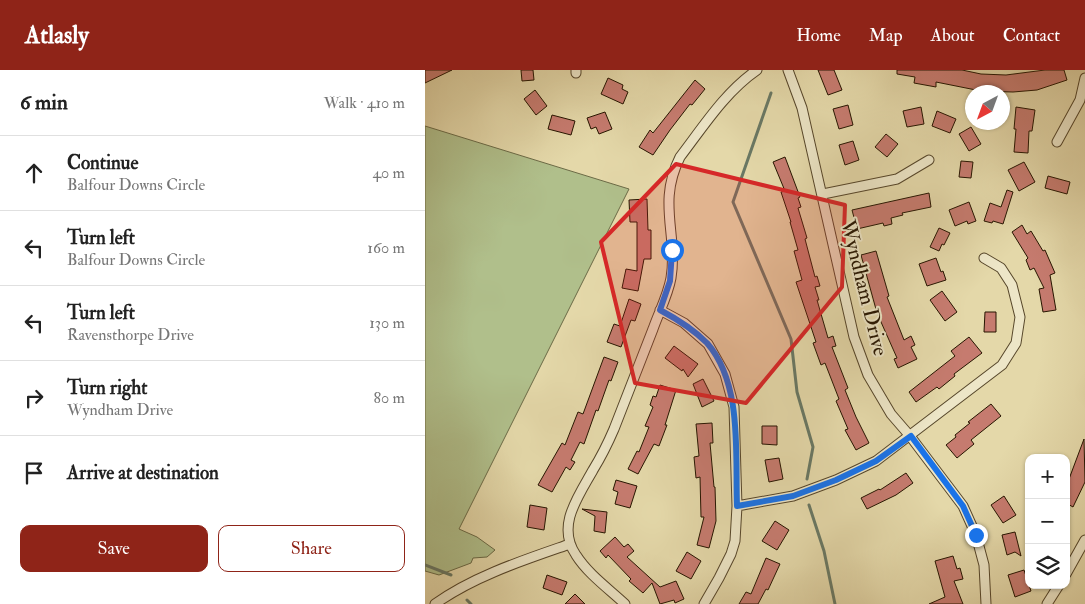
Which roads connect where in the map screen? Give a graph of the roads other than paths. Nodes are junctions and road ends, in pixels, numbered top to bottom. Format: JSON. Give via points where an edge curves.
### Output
{"nodes":[{"id":1,"x":757,"y":70,"type":"edge"},
{"id":2,"x":788,"y":70,"type":"edge"},
{"id":3,"x":1085,"y":78,"type":"edge"},
{"id":4,"x":1057,"y":142,"type":"dead end"},
{"id":5,"x":929,"y":160,"type":"dead end"},
{"id":6,"x":823,"y":194,"type":"junction"},
{"id":7,"x":984,"y":258,"type":"dead end"},
{"id":8,"x":660,"y":310,"type":"junction"},
{"id":9,"x":911,"y":436,"type":"junction"},
{"id":10,"x":737,"y":506,"type":"junction"},
{"id":11,"x":1085,"y":540,"type":"edge"},
{"id":12,"x":570,"y":544,"type":"junction"},
{"id":13,"x":1070,"y":567,"type":"edge"},
{"id":14,"x":1056,"y":589,"type":"edge"},
{"id":15,"x":435,"y":604,"type":"edge"},
{"id":16,"x":625,"y":604,"type":"edge"},
{"id":17,"x":704,"y":604,"type":"edge"},
{"id":18,"x":987,"y":604,"type":"edge"},
{"id":19,"x":1047,"y":604,"type":"edge"}],
"edges":[{"from":1,"to":8,"type":"street","via":[[732,90],[674,168],[668,204],[672,266]]},
{"from":2,"to":6,"type":"street","name":"Wyndham Drive","via":[[802,108]]},
{"from":3,"to":4,"type":"street","via":[[1080,100]]},
{"from":5,"to":6,"type":"street","via":[[897,179]]},
{"from":6,"to":9,"type":"street","name":"Wyndham Drive","via":[[854,337],[868,375],[891,414]]},
{"from":7,"to":9,"type":"street","via":[[1001,268],[1013,285],[1020,317],[1017,344],[1002,365]]},
{"from":8,"to":10,"type":"street","via":[[684,323],[708,344],[725,374],[734,407]]},
{"from":8,"to":12,"type":"street","via":[[614,429],[573,506],[568,521]]},
{"from":9,"to":10,"type":"street","via":[[876,461],[836,480],[793,496]]},
{"from":9,"to":18,"type":"street","name":"Wyndham Drive","via":[[963,506],[976,535]]},
{"from":10,"to":17,"type":"street","via":[[731,554]]},
{"from":11,"to":13,"type":"street"},
{"from":12,"to":15,"type":"street","via":[[517,562],[466,585]]},
{"from":12,"to":16,"type":"street","via":[[582,563]]},
{"from":14,"to":19,"type":"street"}]}
